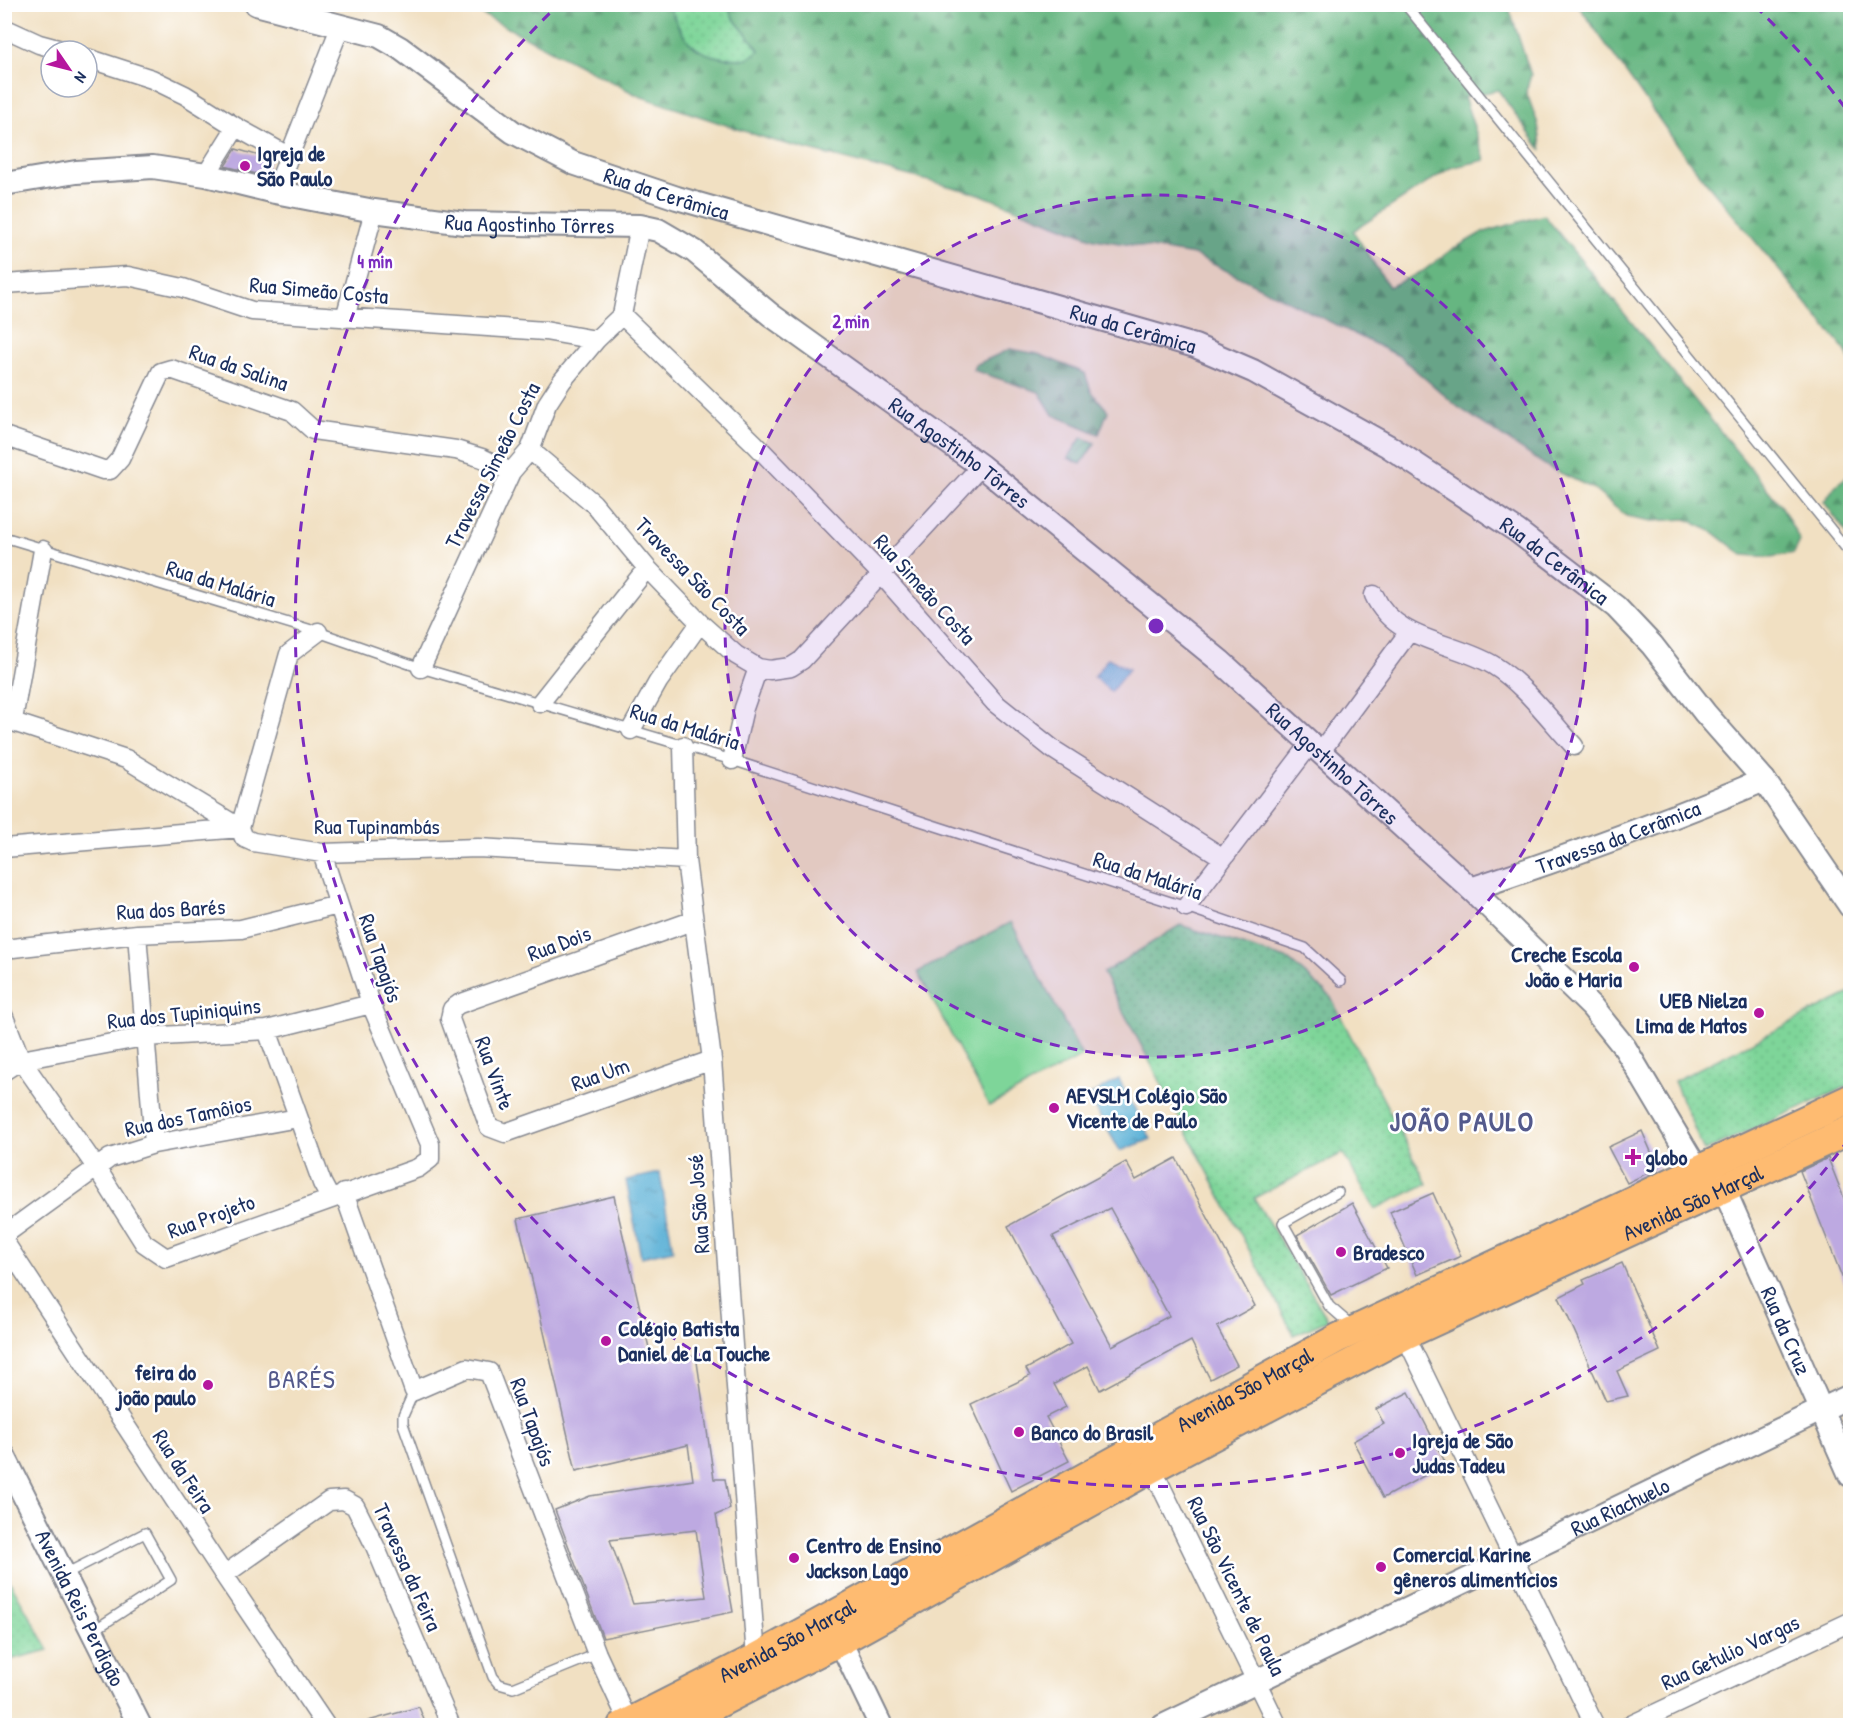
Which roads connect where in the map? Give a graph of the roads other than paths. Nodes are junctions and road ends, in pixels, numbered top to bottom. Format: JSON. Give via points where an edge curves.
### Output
{"nodes":[{"id":1,"x":256,"y":4,"type":"edge"},
{"id":2,"x":1405,"y":4,"type":"edge"},
{"id":3,"x":341,"y":25,"type":"junction"},
{"id":4,"x":4,"y":28,"type":"edge"},
{"id":5,"x":39,"y":44,"type":"edge"},
{"id":6,"x":99,"y":62,"type":"edge"},
{"id":7,"x":236,"y":127,"type":"junction"},
{"id":8,"x":288,"y":156,"type":"junction"},
{"id":9,"x":206,"y":175,"type":"junction"},
{"id":10,"x":4,"y":184,"type":"edge"},
{"id":11,"x":275,"y":192,"type":"junction"},
{"id":12,"x":677,"y":198,"type":"junction"},
{"id":13,"x":374,"y":211,"type":"junction"},
{"id":14,"x":640,"y":226,"type":"junction"},
{"id":15,"x":670,"y":236,"type":"junction"},
{"id":16,"x":4,"y":284,"type":"edge"},
{"id":17,"x":622,"y":315,"type":"junction"},
{"id":18,"x":345,"y":318,"type":"junction"},
{"id":19,"x":597,"y":340,"type":"junction"},
{"id":20,"x":4,"y":436,"type":"edge"},
{"id":21,"x":530,"y":450,"type":"junction"},
{"id":22,"x":981,"y":466,"type":"junction"},
{"id":23,"x":512,"y":472,"type":"junction"},
{"id":24,"x":4,"y":537,"type":"edge"},
{"id":25,"x":43,"y":550,"type":"junction"},
{"id":26,"x":1851,"y":552,"type":"edge"},
{"id":27,"x":647,"y":568,"type":"junction"},
{"id":28,"x":882,"y":575,"type":"junction"},
{"id":29,"x":1374,"y":595,"type":"dead end"},
{"id":30,"x":700,"y":623,"type":"junction"},
{"id":31,"x":318,"y":632,"type":"junction"},
{"id":32,"x":1409,"y":632,"type":"junction"},
{"id":33,"x":13,"y":661,"type":"edge"},
{"id":34,"x":421,"y":668,"type":"junction"},
{"id":35,"x":758,"y":668,"type":"junction"},
{"id":36,"x":540,"y":703,"type":"junction"},
{"id":37,"x":9,"y":720,"type":"edge"},
{"id":38,"x":632,"y":730,"type":"junction"},
{"id":39,"x":683,"y":746,"type":"junction"},
{"id":40,"x":1574,"y":746,"type":"dead end"},
{"id":41,"x":1316,"y":747,"type":"junction"},
{"id":42,"x":732,"y":760,"type":"junction"},
{"id":43,"x":1764,"y":780,"type":"junction"},
{"id":44,"x":240,"y":828,"type":"junction"},
{"id":45,"x":4,"y":848,"type":"edge"},
{"id":46,"x":322,"y":853,"type":"junction"},
{"id":47,"x":1222,"y":857,"type":"junction"},
{"id":48,"x":686,"y":860,"type":"junction"},
{"id":49,"x":1471,"y":889,"type":"junction"},
{"id":50,"x":338,"y":905,"type":"junction"},
{"id":51,"x":1851,"y":906,"type":"edge"},
{"id":52,"x":1186,"y":907,"type":"junction"},
{"id":53,"x":692,"y":921,"type":"junction"},
{"id":54,"x":137,"y":934,"type":"junction"},
{"id":55,"x":4,"y":949,"type":"edge"},
{"id":56,"x":1341,"y":981,"type":"dead end"},
{"id":57,"x":371,"y":1004,"type":"junction"},
{"id":58,"x":4,"y":1017,"type":"edge"},
{"id":59,"x":450,"y":1019,"type":"joint"},
{"id":60,"x":267,"y":1030,"type":"junction"},
{"id":61,"x":144,"y":1038,"type":"junction"},
{"id":62,"x":21,"y":1060,"type":"junction"},
{"id":63,"x":712,"y":1060,"type":"junction"},
{"id":64,"x":4,"y":1071,"type":"edge"},
{"id":65,"x":1851,"y":1099,"type":"edge"},
{"id":66,"x":298,"y":1118,"type":"junction"},
{"id":67,"x":1851,"y":1130,"type":"edge"},
{"id":68,"x":505,"y":1133,"type":"joint"},
{"id":69,"x":430,"y":1143,"type":"joint"},
{"id":70,"x":154,"y":1144,"type":"junction"},
{"id":71,"x":96,"y":1167,"type":"junction"},
{"id":72,"x":1697,"y":1169,"type":"junction"},
{"id":73,"x":1723,"y":1187,"type":"junction"},
{"id":74,"x":1338,"y":1192,"type":"dead end"},
{"id":75,"x":337,"y":1196,"type":"junction"},
{"id":76,"x":4,"y":1235,"type":"edge"},
{"id":77,"x":4,"y":1241,"type":"edge"},
{"id":78,"x":1357,"y":1330,"type":"junction"},
{"id":79,"x":1405,"y":1335,"type":"junction"},
{"id":80,"x":414,"y":1391,"type":"junction"},
{"id":81,"x":1851,"y":1396,"type":"edge"},
{"id":82,"x":1822,"y":1410,"type":"junction"},
{"id":83,"x":4,"y":1456,"type":"edge"},
{"id":84,"x":1152,"y":1468,"type":"junction"},
{"id":85,"x":1851,"y":1475,"type":"edge"},
{"id":86,"x":4,"y":1484,"type":"edge"},
{"id":87,"x":1513,"y":1556,"type":"junction"},
{"id":88,"x":68,"y":1573,"type":"junction"},
{"id":89,"x":224,"y":1575,"type":"junction"},
{"id":90,"x":1851,"y":1622,"type":"edge"},
{"id":91,"x":97,"y":1628,"type":"junction"},
{"id":92,"x":840,"y":1641,"type":"junction"},
{"id":93,"x":597,"y":1654,"type":"junction"},
{"id":94,"x":756,"y":1658,"type":"junction"},
{"id":95,"x":1256,"y":1682,"type":"junction"},
{"id":96,"x":625,"y":1724,"type":"edge"},
{"id":97,"x":126,"y":1725,"type":"edge"},
{"id":98,"x":140,"y":1725,"type":"edge"},
{"id":99,"x":326,"y":1725,"type":"edge"},
{"id":100,"x":451,"y":1725,"type":"edge"},
{"id":101,"x":674,"y":1725,"type":"edge"},
{"id":102,"x":881,"y":1725,"type":"edge"},
{"id":103,"x":1163,"y":1725,"type":"edge"},
{"id":104,"x":1278,"y":1725,"type":"edge"},
{"id":105,"x":1595,"y":1725,"type":"edge"},
{"id":106,"x":1629,"y":1725,"type":"edge"}],
"edges":[{"from":1,"to":3,"type":"street","name":"Rua da Cerâmica"},
{"from":2,"to":26,"type":"lane"},
{"from":3,"to":8,"type":"street"},
{"from":3,"to":12,"type":"street","name":"Rua da Cerâmica","via":[[379,36],[400,48],[513,132],[558,157]]},
{"from":4,"to":5,"type":"street"},
{"from":6,"to":7,"type":"street","via":[[152,79]]},
{"from":7,"to":8,"type":"street"},
{"from":7,"to":9,"type":"street"},
{"from":8,"to":11,"type":"street"},
{"from":9,"to":10,"type":"street","name":"Rua Agostinho Tôrres","via":[[125,167]]},
{"from":9,"to":11,"type":"street","name":"Rua Agostinho Tôrres"},
{"from":11,"to":13,"type":"street","name":"Rua Agostinho Tôrres"},
{"from":12,"to":15,"type":"street"},
{"from":12,"to":43,"type":"street","name":"Rua da Cerâmica","via":[[1195,346],[1315,404],[1479,504],[1616,607]]},
{"from":13,"to":14,"type":"street","name":"Rua Agostinho Tôrres","via":[[464,223]]},
{"from":13,"to":18,"type":"street"},
{"from":14,"to":15,"type":"street","name":"Rua Agostinho Tôrres"},
{"from":14,"to":17,"type":"street"},
{"from":15,"to":22,"type":"street","name":"Rua Agostinho Tôrres","via":[[694,250],[771,315]]},
{"from":16,"to":18,"type":"street","name":"Rua Simeão Costa","via":[[128,276],[183,288],[252,312]]},
{"from":17,"to":19,"type":"street","name":"Travessa Simeão Costa"},
{"from":17,"to":28,"type":"street","name":"Rua Simeão Costa"},
{"from":18,"to":19,"type":"street","name":"Rua Simeão Costa","via":[[545,331]]},
{"from":19,"to":21,"type":"street","name":"Travessa Simeão Costa","via":[[547,404]]},
{"from":20,"to":23,"type":"street","name":"Rua da Salina","via":[[110,470],[120,459],[161,372],[171,369],[292,411],[312,430],[456,450]]},
{"from":21,"to":23,"type":"street","name":"Travessa Simeão Costa"},
{"from":21,"to":27,"type":"street","name":"Travessa São Costa","via":[[593,503]]},
{"from":22,"to":28,"type":"street"},
{"from":22,"to":41,"type":"street","name":"Rua Agostinho Tôrres","via":[[1211,654]]},
{"from":23,"to":34,"type":"street","name":"Travessa Simeão Costa"},
{"from":24,"to":25,"type":"lane","name":"Rua da Malária"},
{"from":25,"to":31,"type":"lane","name":"Rua da Malária"},
{"from":25,"to":33,"type":"street"},
{"from":27,"to":30,"type":"street","name":"Travessa São Costa"},
{"from":27,"to":36,"type":"street"},
{"from":28,"to":35,"type":"street","via":[[802,660],[780,670]]},
{"from":28,"to":47,"type":"street","name":"Rua Simeão Costa","via":[[995,704],[1021,727]]},
{"from":29,"to":32,"type":"street","via":[[1380,609]]},
{"from":30,"to":35,"type":"street","name":"Travessa São Costa","via":[[736,655]]},
{"from":30,"to":38,"type":"street","via":[[658,682]]},
{"from":31,"to":34,"type":"lane","name":"Rua da Malária"},
{"from":31,"to":44,"type":"street","via":[[289,654]]},
{"from":32,"to":40,"type":"street","via":[[1493,665]]},
{"from":32,"to":41,"type":"street"},
{"from":33,"to":37,"type":"street"},
{"from":34,"to":36,"type":"lane","name":"Rua da Malária"},
{"from":35,"to":42,"type":"street"},
{"from":36,"to":38,"type":"lane","name":"Rua da Malária"},
{"from":37,"to":44,"type":"street","via":[[126,759]]},
{"from":38,"to":39,"type":"lane","name":"Rua da Malária"},
{"from":39,"to":42,"type":"lane","name":"Rua da Malária"},
{"from":39,"to":48,"type":"street","name":"Rua São José"},
{"from":41,"to":47,"type":"street"},
{"from":41,"to":49,"type":"street","name":"Rua Agostinho Tôrres"},
{"from":42,"to":52,"type":"lane","name":"Rua da Malária"},
{"from":43,"to":49,"type":"street","name":"Travessa da Cerâmica","via":[[1580,853]]},
{"from":43,"to":51,"type":"street","name":"Rua da Cerâmica"},
{"from":44,"to":45,"type":"street"},
{"from":44,"to":46,"type":"street","name":"Rua Tupinambás","via":[[243,838],[253,842]]},
{"from":46,"to":48,"type":"street","name":"Rua Tupinambás","via":[[478,848]]},
{"from":46,"to":50,"type":"street","name":"Rua Tapajós"},
{"from":47,"to":52,"type":"street"},
{"from":48,"to":53,"type":"street","name":"Rua São José"},
{"from":49,"to":72,"type":"street","name":"Rua Agostinho Tôrres","via":[[1610,1027]]},
{"from":50,"to":54,"type":"street","name":"Rua dos Barés","via":[[241,930]]},
{"from":50,"to":57,"type":"street","name":"Rua Tapajós"},
{"from":52,"to":56,"type":"lane","name":"Rua da Malária","via":[[1305,948]]},
{"from":53,"to":59,"type":"street","name":"Rua Dois","via":[[459,1004],[452,1009]]},
{"from":53,"to":63,"type":"street","name":"Rua São José"},
{"from":54,"to":55,"type":"street","name":"Rua dos Barés"},
{"from":54,"to":61,"type":"street"},
{"from":57,"to":60,"type":"street","name":"Rua dos Tupiniquins"},
{"from":57,"to":69,"type":"street","name":"Rua Tapajós"},
{"from":58,"to":62,"type":"street","name":"Rua Projeto"},
{"from":59,"to":68,"type":"street","name":"Rua Vinte","via":[[489,1127]]},
{"from":60,"to":61,"type":"street","name":"Rua dos Tupiniquins"},
{"from":60,"to":66,"type":"street"},
{"from":61,"to":62,"type":"street","name":"Rua dos Tupiniquins"},
{"from":61,"to":70,"type":"street"},
{"from":62,"to":64,"type":"street","name":"Rua dos Tupiniquins"},
{"from":62,"to":71,"type":"street","name":"Rua Projeto"},
{"from":63,"to":68,"type":"street","name":"Rua Um"},
{"from":63,"to":94,"type":"street","name":"Rua São José"},
{"from":65,"to":72,"type":"main road","name":"Avenida São Marçal"},
{"from":66,"to":70,"type":"street","name":"Rua dos Tamôios"},
{"from":66,"to":75,"type":"street"},
{"from":67,"to":73,"type":"main road","name":"Avenida São Marçal"},
{"from":69,"to":75,"type":"street","name":"Rua Projeto","via":[[430,1159],[418,1168]]},
{"from":70,"to":71,"type":"street","name":"Rua dos Tamôios","via":[[110,1158]]},
{"from":71,"to":75,"type":"street","name":"Rua Projeto","via":[[144,1243],[166,1258]]},
{"from":71,"to":76,"type":"street","name":"Rua dos Tamôios"},
{"from":72,"to":73,"type":"street"},
{"from":72,"to":78,"type":"main road","name":"Avenida São Marçal"},
{"from":73,"to":79,"type":"main road","name":"Avenida São Marçal"},
{"from":73,"to":82,"type":"street","name":"Rua da Cruz"},
{"from":74,"to":78,"type":"lane","via":[[1283,1223],[1329,1306]]},
{"from":75,"to":80,"type":"street"},
{"from":77,"to":89,"type":"street","name":"Rua da Feira"},
{"from":78,"to":94,"type":"main road","name":"Avenida São Marçal"},
{"from":79,"to":84,"type":"main road","name":"Avenida São Marçal"},
{"from":79,"to":87,"type":"street"},
{"from":80,"to":93,"type":"street","name":"Rua Tapajós","via":[[467,1368],[489,1372]]},
{"from":80,"to":93,"type":"lane","via":[[403,1416],[404,1424],[493,1677],[499,1684],[513,1688]]},
{"from":81,"to":82,"type":"street","name":"Rua Riachuelo"},
{"from":82,"to":85,"type":"street","name":"Rua da Cruz"},
{"from":82,"to":87,"type":"street","name":"Rua Riachuelo"},
{"from":83,"to":88,"type":"street","name":"Avenida Reis Perdigão"},
{"from":84,"to":92,"type":"main road","name":"Avenida São Marçal"},
{"from":84,"to":95,"type":"street","name":"Rua São Vicente de Paula"},
{"from":86,"to":97,"type":"street","name":"Avenida Reis Perdigão"},
{"from":87,"to":95,"type":"street","name":"Rua Riachuelo"},
{"from":87,"to":105,"type":"street"},
{"from":88,"to":91,"type":"street","name":"Avenida Reis Perdigão"},
{"from":88,"to":91,"type":"lane","via":[[145,1533],[171,1580]]},
{"from":89,"to":99,"type":"street","name":"Rua da Feira"},
{"from":89,"to":100,"type":"street","name":"Travessa da Feira","via":[[329,1501],[344,1500],[355,1506]]},
{"from":90,"to":106,"type":"street","name":"Rua Getulio Vargas"},
{"from":91,"to":98,"type":"street","name":"Avenida Reis Perdigão"},
{"from":92,"to":101,"type":"main road","name":"Avenida São Marçal"},
{"from":92,"to":102,"type":"street"},
{"from":93,"to":96,"type":"street","name":"Rua Tapajós"},
{"from":94,"to":96,"type":"main road","name":"Avenida São Marçal"},
{"from":95,"to":103,"type":"street","name":"Rua Riachuelo"},
{"from":95,"to":104,"type":"street","name":"Rua São Vicente de Paula"}]}
